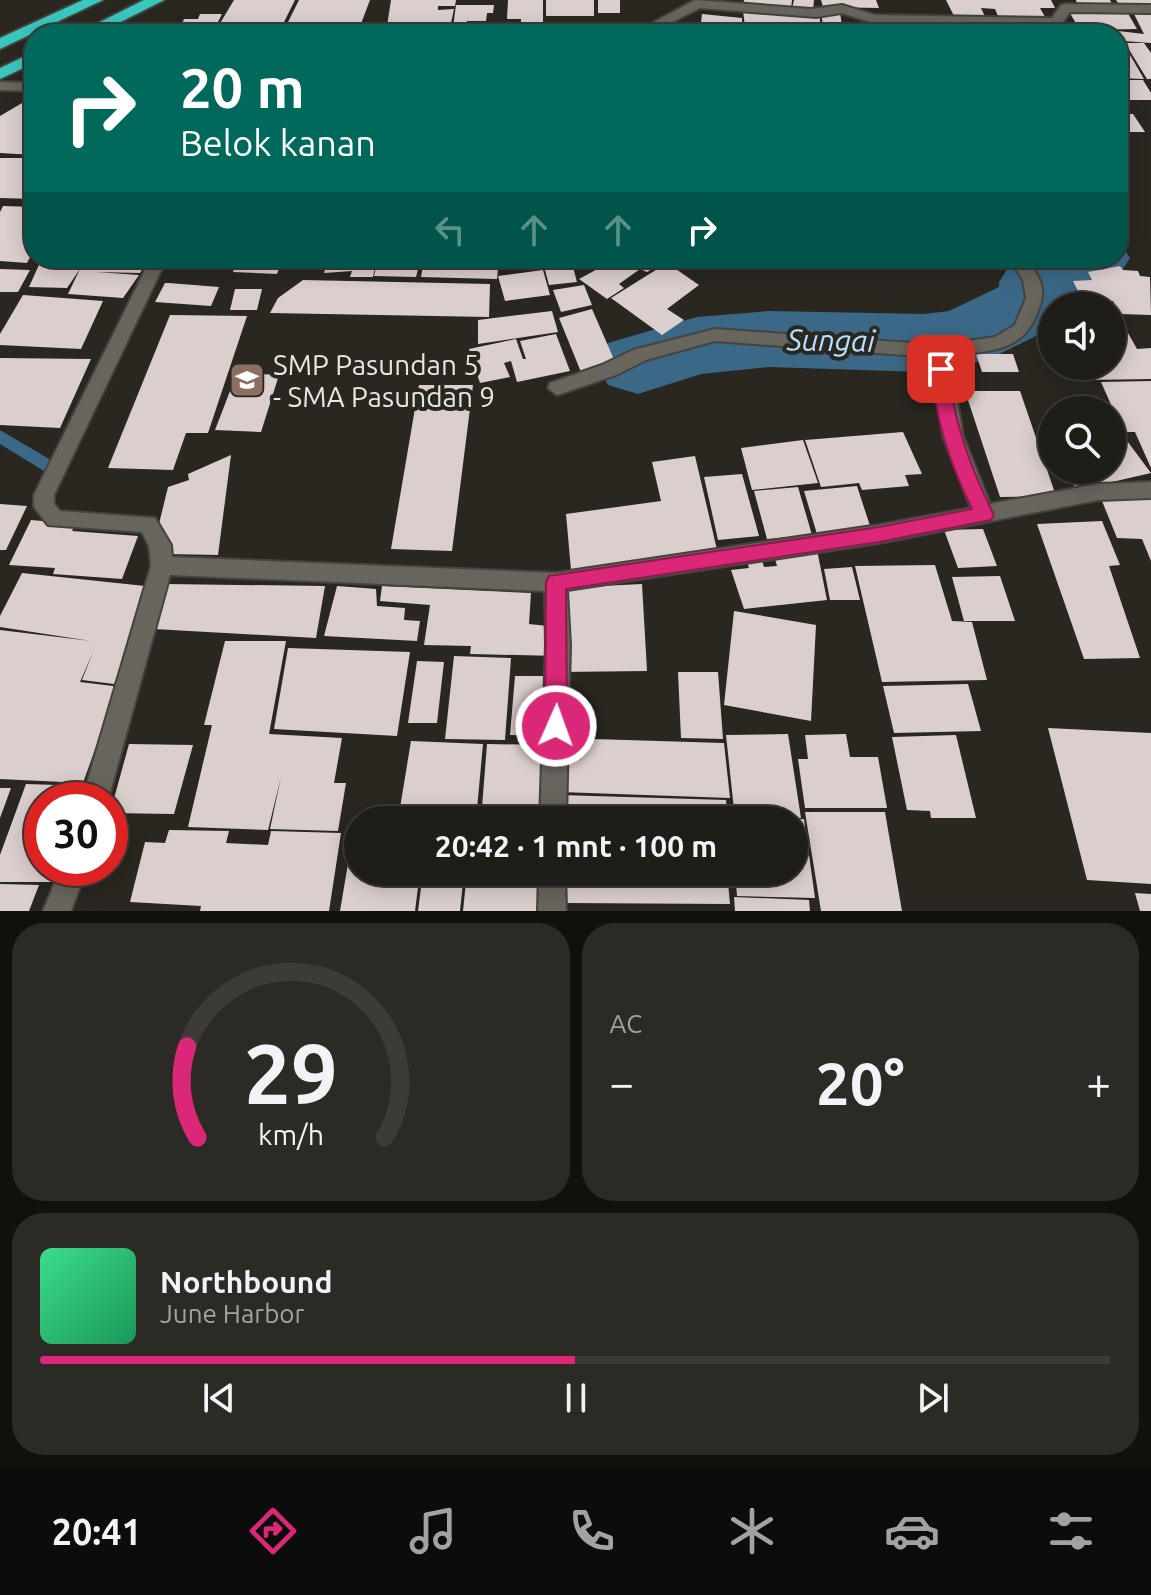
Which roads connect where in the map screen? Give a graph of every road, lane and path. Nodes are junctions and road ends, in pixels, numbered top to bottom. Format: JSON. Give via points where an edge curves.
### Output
{"nodes":[{"id":1,"x":95,"y":0,"type":"edge"},
{"id":2,"x":156,"y":0,"type":"edge"},
{"id":3,"x":702,"y":2,"type":"edge"},
{"id":4,"x":1151,"y":9,"type":"edge"},
{"id":5,"x":43,"y":24,"type":"edge"},
{"id":6,"x":105,"y":24,"type":"edge"},
{"id":7,"x":659,"y":24,"type":"edge"},
{"id":8,"x":24,"y":33,"type":"edge"},
{"id":9,"x":0,"y":44,"type":"edge"},
{"id":10,"x":24,"y":62,"type":"edge"},
{"id":11,"x":0,"y":74,"type":"edge"},
{"id":12,"x":0,"y":86,"type":"edge"},
{"id":13,"x":24,"y":87,"type":"edge"},
{"id":14,"x":154,"y":268,"type":"edge"},
{"id":15,"x":1024,"y":268,"type":"edge"},
{"id":16,"x":940,"y":351,"type":"junction"},
{"id":17,"x":557,"y":388,"type":"dead end"},
{"id":18,"x":1151,"y":490,"type":"edge"},
{"id":19,"x":985,"y":515,"type":"junction"},
{"id":20,"x":162,"y":566,"type":"junction"},
{"id":21,"x":556,"y":582,"type":"junction"},
{"id":22,"x":100,"y":782,"type":"edge"},
{"id":23,"x":553,"y":806,"type":"edge"},
{"id":24,"x":67,"y":886,"type":"edge"},
{"id":25,"x":552,"y":886,"type":"edge"},
{"id":26,"x":57,"y":911,"type":"edge"},
{"id":27,"x":552,"y":911,"type":"edge"}],
"edges":[{"from":1,"to":5,"type":"highway"},
{"from":2,"to":6,"type":"highway"},
{"from":3,"to":4,"type":"street","via":[[816,13],[842,9],[874,19],[1000,22],[1056,22],[1066,8]]},
{"from":3,"to":7,"type":"street"},
{"from":8,"to":9,"type":"highway"},
{"from":10,"to":11,"type":"highway"},
{"from":12,"to":13,"type":"street"},
{"from":14,"to":20,"type":"street","via":[[54,471],[44,507],[55,519],[148,524],[160,545]]},
{"from":15,"to":16,"type":"street","via":[[1035,298],[1022,329],[999,343]]},
{"from":16,"to":17,"type":"street","via":[[715,335],[640,355]]},
{"from":16,"to":19,"type":"street","via":[[942,386],[961,467]]},
{"from":18,"to":19,"type":"street","via":[[1098,492]]},
{"from":19,"to":21,"type":"street"},
{"from":20,"to":21,"type":"street"},
{"from":20,"to":22,"type":"street"},
{"from":21,"to":23,"type":"street"},
{"from":24,"to":26,"type":"street"},
{"from":25,"to":27,"type":"street"}]}
